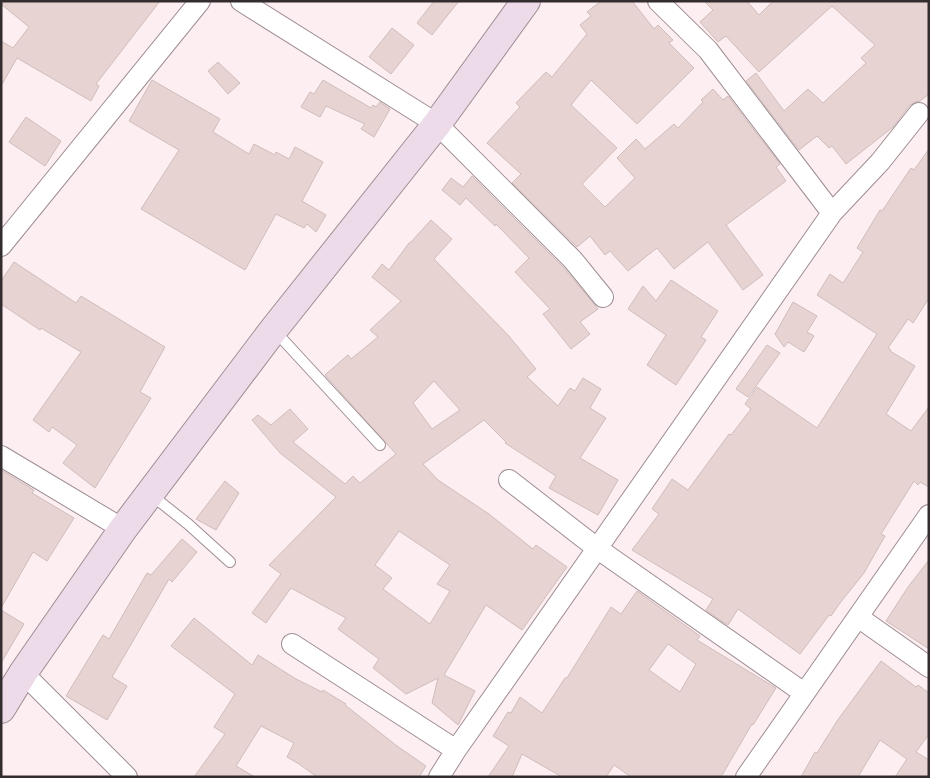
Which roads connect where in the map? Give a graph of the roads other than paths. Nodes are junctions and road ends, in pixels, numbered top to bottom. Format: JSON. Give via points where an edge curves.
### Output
{"nodes":[{"id":1,"x":200,"y":1,"type":"edge"},
{"id":2,"x":241,"y":1,"type":"edge"},
{"id":3,"x":658,"y":1,"type":"edge"},
{"id":4,"x":519,"y":4,"type":"edge"},
{"id":5,"x":918,"y":112,"type":"dead end"},
{"id":6,"x":437,"y":124,"type":"junction"},
{"id":7,"x":832,"y":214,"type":"junction"},
{"id":8,"x":1,"y":246,"type":"edge"},
{"id":9,"x":603,"y":297,"type":"dead end"},
{"id":10,"x":274,"y":329,"type":"junction"},
{"id":11,"x":380,"y":446,"type":"dead end"},
{"id":12,"x":1,"y":456,"type":"edge"},
{"id":13,"x":509,"y":480,"type":"dead end"},
{"id":14,"x":149,"y":493,"type":"junction"},
{"id":15,"x":929,"y":515,"type":"edge"},
{"id":16,"x":123,"y":529,"type":"junction"},
{"id":17,"x":598,"y":549,"type":"junction"},
{"id":18,"x":230,"y":562,"type":"dead end"},
{"id":19,"x":858,"y":617,"type":"junction"},
{"id":20,"x":292,"y":644,"type":"dead end"},
{"id":21,"x":929,"y":667,"type":"edge"},
{"id":22,"x":23,"y":673,"type":"junction"},
{"id":23,"x":804,"y":693,"type":"junction"},
{"id":24,"x":1,"y":709,"type":"edge"},
{"id":25,"x":456,"y":750,"type":"junction"},
{"id":26,"x":127,"y":777,"type":"edge"},
{"id":27,"x":439,"y":777,"type":"edge"},
{"id":28,"x":746,"y":777,"type":"edge"}],
"edges":[{"from":1,"to":8,"type":"street"},
{"from":2,"to":6,"type":"street"},
{"from":3,"to":7,"type":"street","via":[[708,50]]},
{"from":4,"to":6,"type":"main road"},
{"from":5,"to":7,"type":"street","via":[[880,162]]},
{"from":6,"to":9,"type":"street","via":[[573,260]]},
{"from":6,"to":10,"type":"main road"},
{"from":7,"to":17,"type":"street"},
{"from":10,"to":11,"type":"lane"},
{"from":10,"to":14,"type":"main road"},
{"from":12,"to":16,"type":"street"},
{"from":13,"to":17,"type":"street"},
{"from":14,"to":16,"type":"main road"},
{"from":14,"to":18,"type":"lane"},
{"from":15,"to":19,"type":"street"},
{"from":16,"to":22,"type":"main road"},
{"from":17,"to":23,"type":"street"},
{"from":17,"to":25,"type":"street"},
{"from":19,"to":21,"type":"street"},
{"from":19,"to":23,"type":"street"},
{"from":20,"to":25,"type":"street"},
{"from":22,"to":24,"type":"main road"},
{"from":22,"to":26,"type":"street"},
{"from":23,"to":28,"type":"street"},
{"from":25,"to":27,"type":"street"}]}
